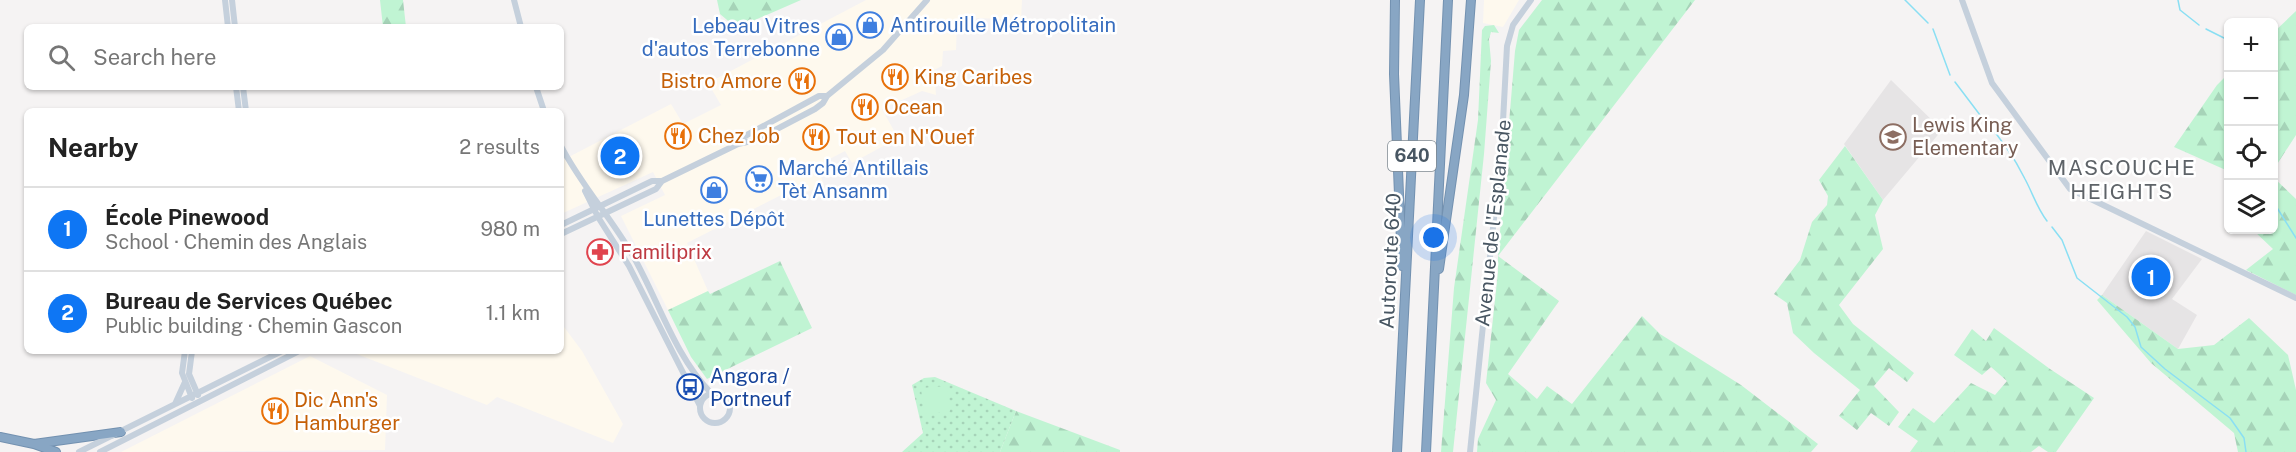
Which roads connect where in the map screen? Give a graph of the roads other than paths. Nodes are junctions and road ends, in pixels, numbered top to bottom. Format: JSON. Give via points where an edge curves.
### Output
{"nodes":[{"id":1,"x":225,"y":0,"type":"edge"},
{"id":2,"x":232,"y":0,"type":"edge"},
{"id":3,"x":514,"y":0,"type":"edge"},
{"id":4,"x":927,"y":0,"type":"edge"},
{"id":5,"x":1395,"y":0,"type":"edge"},
{"id":6,"x":1420,"y":0,"type":"edge"},
{"id":7,"x":1448,"y":0,"type":"edge"},
{"id":8,"x":1471,"y":0,"type":"edge"},
{"id":9,"x":1531,"y":0,"type":"edge"},
{"id":10,"x":1962,"y":0,"type":"edge"},
{"id":11,"x":228,"y":24,"type":"edge"},
{"id":12,"x":235,"y":24,"type":"edge"},
{"id":13,"x":521,"y":24,"type":"edge"},
{"id":14,"x":236,"y":90,"type":"edge"},
{"id":15,"x":243,"y":90,"type":"edge"},
{"id":16,"x":537,"y":90,"type":"edge"},
{"id":17,"x":239,"y":108,"type":"edge"},
{"id":18,"x":246,"y":108,"type":"edge"},
{"id":19,"x":543,"y":108,"type":"edge"},
{"id":20,"x":564,"y":151,"type":"edge"},
{"id":21,"x":662,"y":181,"type":"junction"},
{"id":22,"x":597,"y":208,"type":"junction"},
{"id":23,"x":605,"y":214,"type":"junction"},
{"id":24,"x":598,"y":217,"type":"junction"},
{"id":25,"x":564,"y":224,"type":"edge"},
{"id":26,"x":564,"y":233,"type":"edge"},
{"id":27,"x":2296,"y":298,"type":"edge"},
{"id":28,"x":1433,"y":303,"type":"junction"},
{"id":29,"x":1404,"y":312,"type":"junction"},
{"id":30,"x":184,"y":354,"type":"edge"},
{"id":31,"x":192,"y":354,"type":"edge"},
{"id":32,"x":276,"y":354,"type":"edge"},
{"id":33,"x":293,"y":354,"type":"edge"},
{"id":34,"x":185,"y":382,"type":"junction"},
{"id":35,"x":711,"y":393,"type":"junction"},
{"id":36,"x":194,"y":395,"type":"junction"},
{"id":37,"x":198,"y":403,"type":"junction"},
{"id":38,"x":175,"y":404,"type":"junction"},
{"id":39,"x":700,"y":406,"type":"junction"},
{"id":40,"x":121,"y":432,"type":"junction"},
{"id":41,"x":0,"y":437,"type":"edge"},
{"id":42,"x":34,"y":444,"type":"junction"},
{"id":43,"x":56,"y":452,"type":"edge"},
{"id":44,"x":79,"y":452,"type":"edge"},
{"id":45,"x":100,"y":452,"type":"edge"},
{"id":46,"x":1397,"y":452,"type":"edge"},
{"id":47,"x":1425,"y":452,"type":"edge"},
{"id":48,"x":1470,"y":452,"type":"edge"}],
"edges":[{"from":1,"to":11,"type":"street"},
{"from":2,"to":12,"type":"street"},
{"from":3,"to":13,"type":"street"},
{"from":4,"to":21,"type":"street","via":[[883,50],[827,96],[819,96],[745,136],[738,144]]},
{"from":5,"to":29,"type":"highway","via":[[1394,74]]},
{"from":6,"to":29,"type":"highway","name":"Autoroute 640","number":"640"},
{"from":7,"to":28,"type":"highway","number":"640"},
{"from":8,"to":28,"type":"highway","via":[[1462,110]]},
{"from":9,"to":48,"type":"street","name":"Avenue de l'Esplanade","via":[[1514,25],[1507,46],[1502,140]]},
{"from":10,"to":27,"type":"street","via":[[1992,83],[2070,189]]},
{"from":14,"to":17,"type":"street"},
{"from":15,"to":18,"type":"street"},
{"from":16,"to":19,"type":"street"},
{"from":20,"to":22,"type":"street"},
{"from":21,"to":22,"type":"street","via":[[652,181]]},
{"from":21,"to":23,"type":"street","via":[[656,189]]},
{"from":22,"to":23,"type":"street"},
{"from":22,"to":24,"type":"street"},
{"from":22,"to":25,"type":"street"},
{"from":23,"to":24,"type":"street"},
{"from":23,"to":35,"type":"street","via":[[637,262],[692,371]]},
{"from":24,"to":26,"type":"street"},
{"from":24,"to":39,"type":"street","via":[[629,266]]},
{"from":28,"to":47,"type":"highway","number":"640"},
{"from":29,"to":46,"type":"highway","name":"Autoroute 640","number":"640"},
{"from":30,"to":34,"type":"street"},
{"from":31,"to":36,"type":"street","via":[[189,374]]},
{"from":32,"to":36,"type":"street"},
{"from":33,"to":37,"type":"street"},
{"from":34,"to":36,"type":"street"},
{"from":34,"to":38,"type":"street"},
{"from":35,"to":39,"type":"street"},
{"from":35,"to":39,"type":"street","via":[[728,400],[727,417],[710,422]]},
{"from":36,"to":37,"type":"street"},
{"from":36,"to":38,"type":"street"},
{"from":37,"to":45,"type":"street"},
{"from":38,"to":40,"type":"street"},
{"from":40,"to":42,"type":"highway"},
{"from":40,"to":44,"type":"street"},
{"from":41,"to":42,"type":"highway"},
{"from":42,"to":43,"type":"highway"}]}
